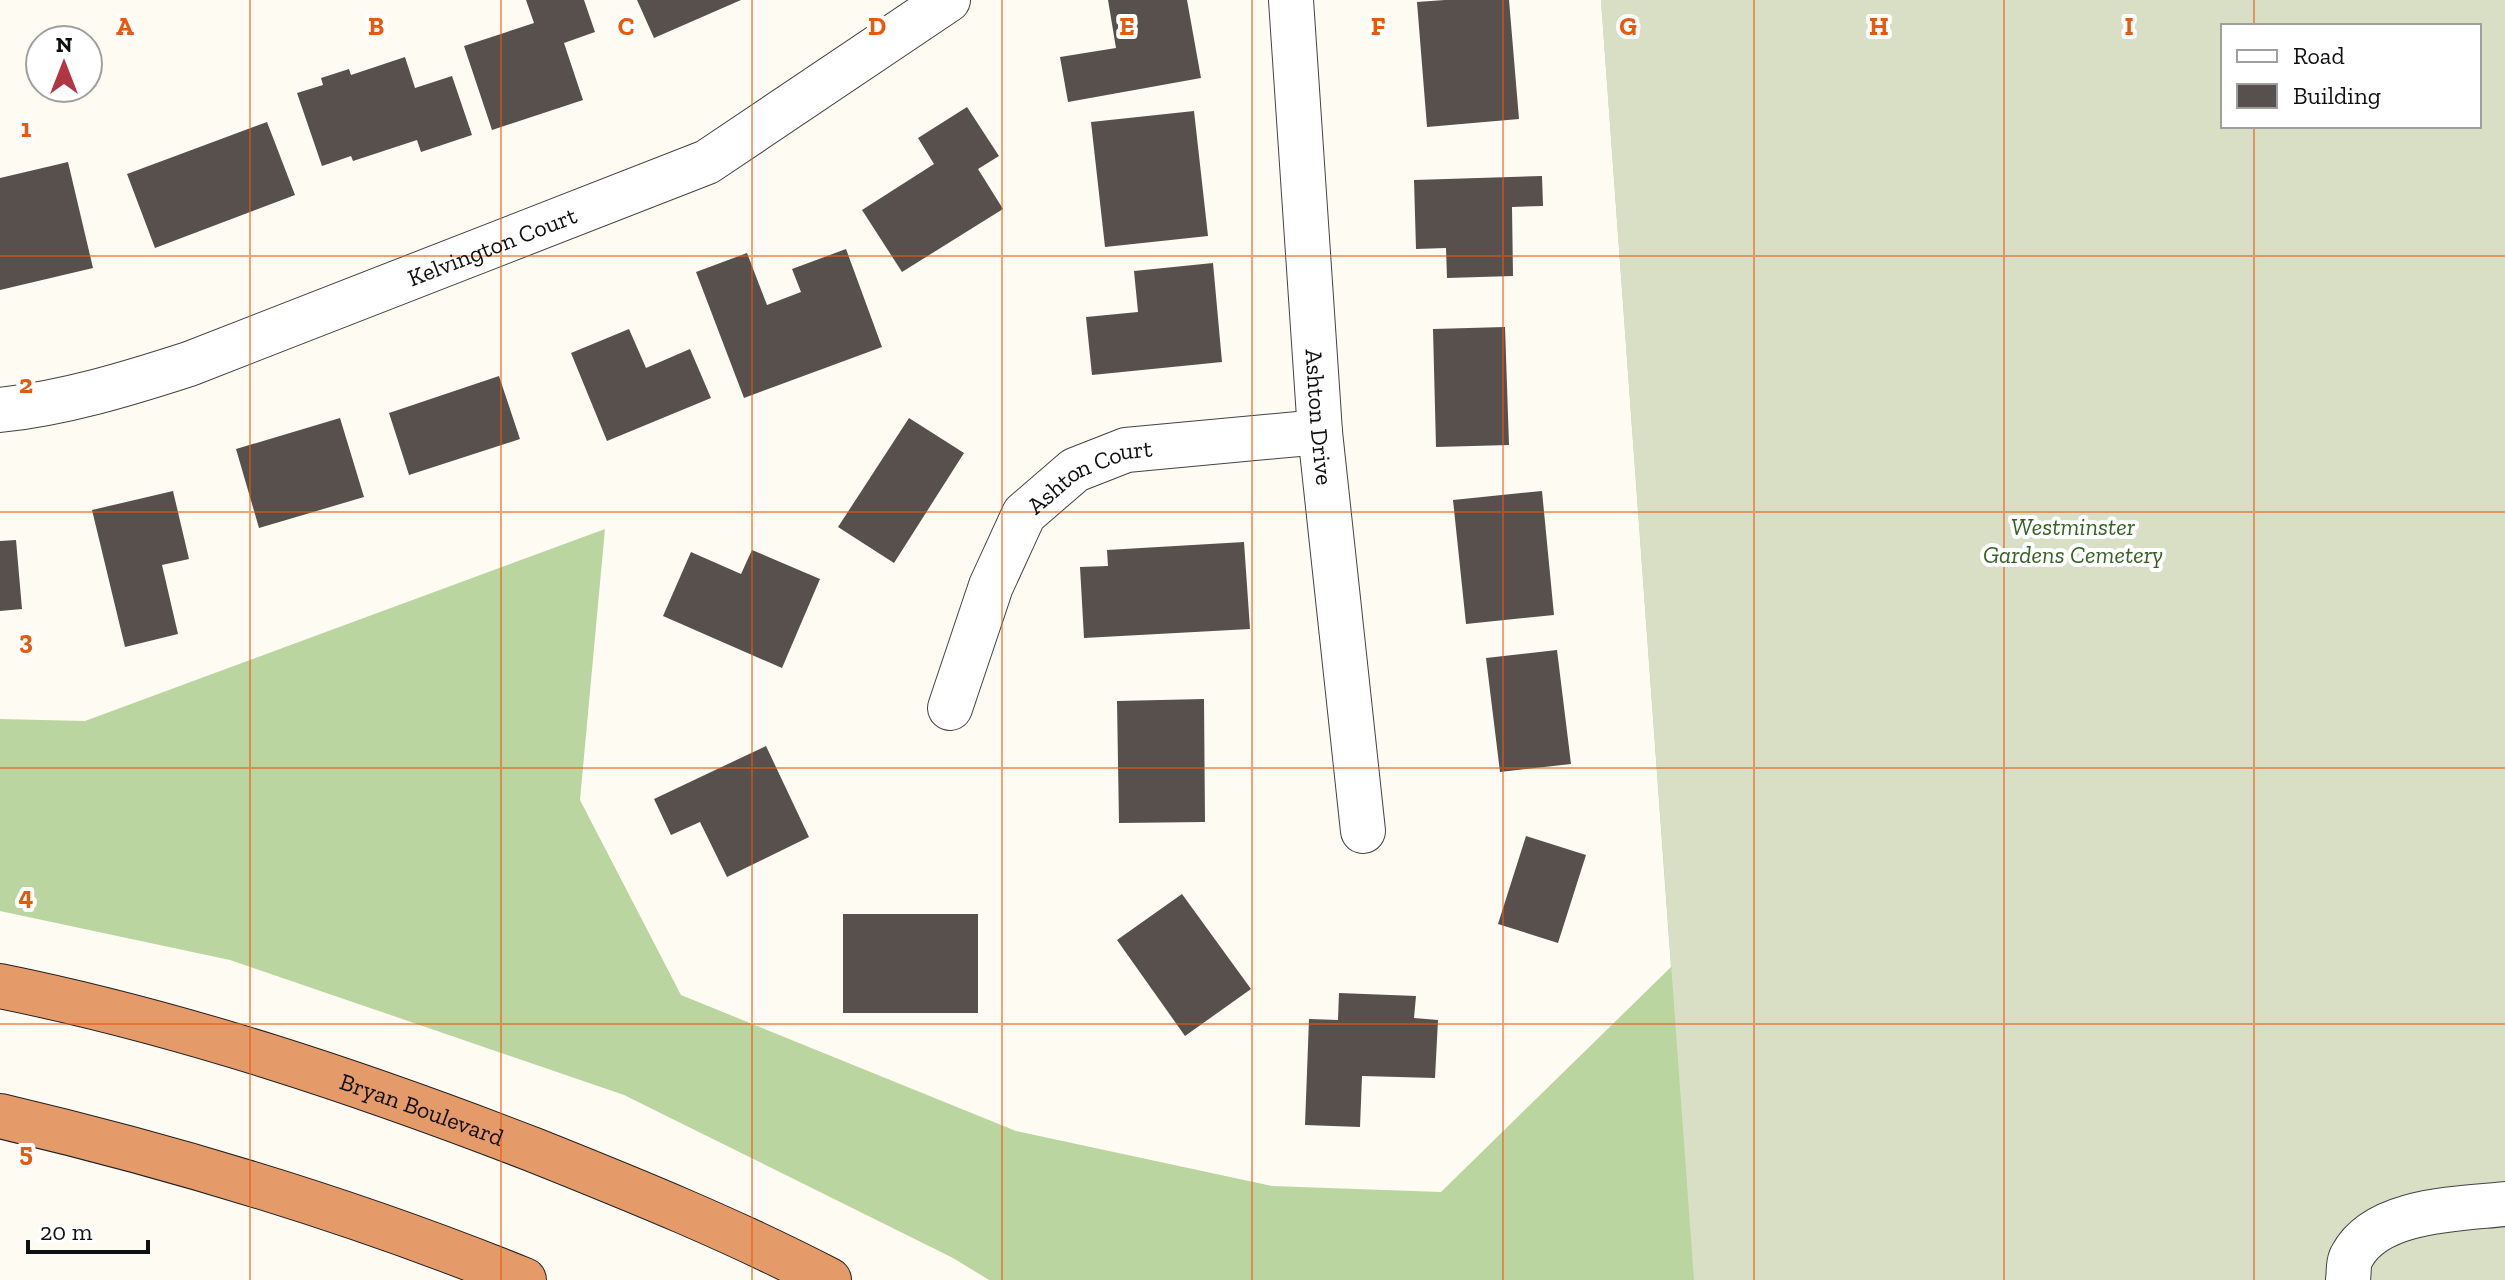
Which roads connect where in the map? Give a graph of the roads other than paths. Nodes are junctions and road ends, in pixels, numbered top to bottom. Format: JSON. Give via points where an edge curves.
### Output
{"nodes":[{"id":1,"x":948,"y":0,"type":"edge"},
{"id":2,"x":1291,"y":0,"type":"edge"},
{"id":3,"x":0,"y":410,"type":"edge"},
{"id":4,"x":1320,"y":432,"type":"junction"},
{"id":5,"x":950,"y":708,"type":"dead end"},
{"id":6,"x":1363,"y":831,"type":"dead end"},
{"id":7,"x":0,"y":986,"type":"edge"},
{"id":8,"x":0,"y":1116,"type":"edge"},
{"id":9,"x":2505,"y":1204,"type":"edge"},
{"id":10,"x":524,"y":1280,"type":"edge"},
{"id":11,"x":829,"y":1280,"type":"edge"},
{"id":12,"x":2348,"y":1280,"type":"edge"}],
"edges":[{"from":1,"to":3,"type":"street","name":"Kelvington Court","via":[[707,162],[189,364],[39,406]]},
{"from":2,"to":4,"type":"street","name":"Ashton Drive"},
{"from":4,"to":5,"type":"street","name":"Ashton Court","via":[[1126,450],[1075,470],[1024,514],[991,586]]},
{"from":4,"to":6,"type":"street","name":"Ashton Drive"},
{"from":7,"to":11,"type":"highway","name":"Bryan Boulevard","via":[[150,1022],[450,1117],[667,1204]]},
{"from":8,"to":10,"type":"highway","via":[[307,1200]]},
{"from":9,"to":12,"type":"street","via":[[2430,1212],[2382,1225],[2351,1256]]}]}
